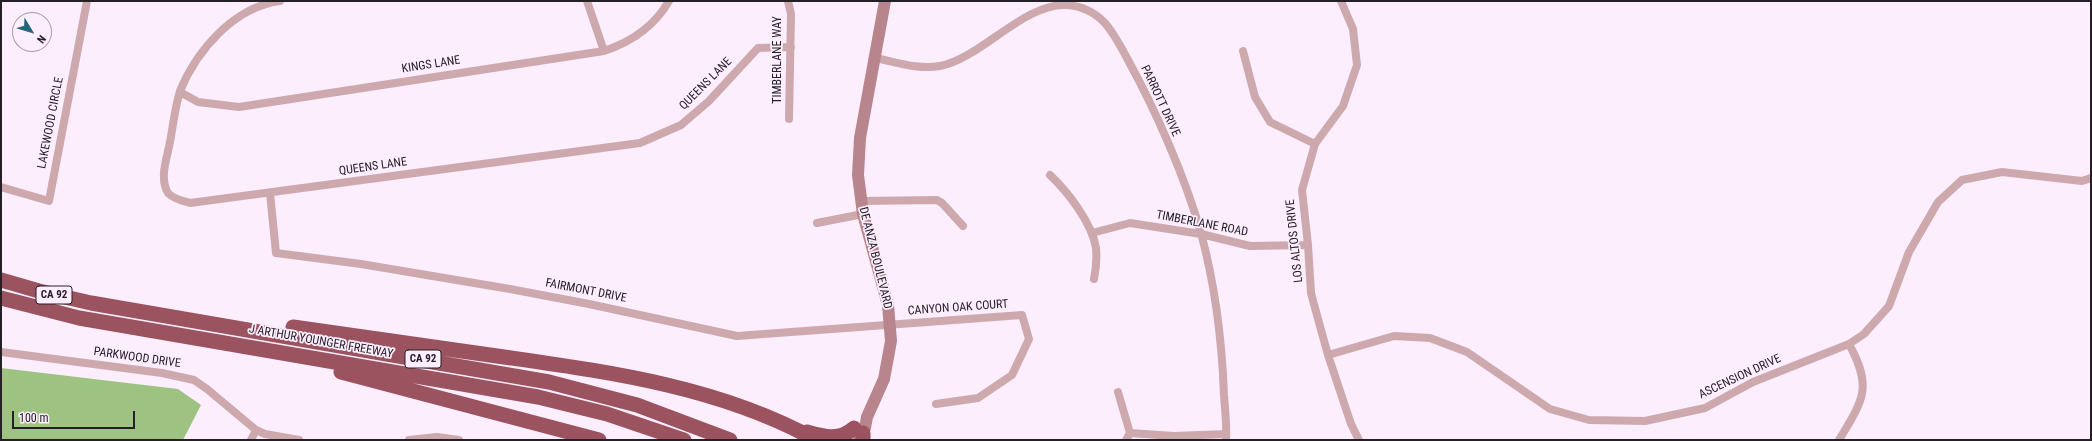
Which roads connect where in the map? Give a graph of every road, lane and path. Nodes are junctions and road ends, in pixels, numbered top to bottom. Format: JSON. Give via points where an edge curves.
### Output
{"nodes":[{"id":1,"x":87,"y":1,"type":"edge"},
{"id":2,"x":280,"y":1,"type":"edge"},
{"id":3,"x":586,"y":1,"type":"edge"},
{"id":4,"x":669,"y":1,"type":"edge"},
{"id":5,"x":788,"y":1,"type":"edge"},
{"id":6,"x":885,"y":1,"type":"edge"},
{"id":7,"x":1341,"y":1,"type":"edge"},
{"id":8,"x":1082,"y":4,"type":"edge"},
{"id":9,"x":791,"y":47,"type":"junction"},
{"id":10,"x":604,"y":51,"type":"junction"},
{"id":11,"x":1243,"y":51,"type":"dead end"},
{"id":12,"x":875,"y":58,"type":"junction"},
{"id":13,"x":180,"y":92,"type":"junction"},
{"id":14,"x":789,"y":118,"type":"dead end"},
{"id":15,"x":1315,"y":144,"type":"junction"},
{"id":16,"x":1050,"y":175,"type":"dead end"},
{"id":17,"x":2091,"y":178,"type":"edge"},
{"id":18,"x":1,"y":187,"type":"edge"},
{"id":19,"x":270,"y":193,"type":"junction"},
{"id":20,"x":860,"y":201,"type":"junction"},
{"id":21,"x":863,"y":214,"type":"junction"},
{"id":22,"x":817,"y":223,"type":"dead end"},
{"id":23,"x":963,"y":226,"type":"dead end"},
{"id":24,"x":1092,"y":233,"type":"junction"},
{"id":25,"x":1201,"y":234,"type":"junction"},
{"id":26,"x":1308,"y":245,"type":"junction"},
{"id":27,"x":1094,"y":279,"type":"dead end"},
{"id":28,"x":1,"y":280,"type":"edge"},
{"id":29,"x":1,"y":298,"type":"edge"},
{"id":30,"x":109,"y":306,"type":"junction"},
{"id":31,"x":891,"y":324,"type":"junction"},
{"id":32,"x":1849,"y":344,"type":"junction"},
{"id":33,"x":256,"y":349,"type":"junction"},
{"id":34,"x":1,"y":352,"type":"edge"},
{"id":35,"x":1328,"y":355,"type":"junction"},
{"id":36,"x":1118,"y":392,"type":"dead end"},
{"id":37,"x":936,"y":404,"type":"dead end"},
{"id":38,"x":792,"y":428,"type":"junction"},
{"id":39,"x":256,"y":430,"type":"junction"},
{"id":40,"x":857,"y":436,"type":"edge"},
{"id":41,"x":1128,"y":437,"type":"edge"},
{"id":42,"x":1226,"y":437,"type":"edge"},
{"id":43,"x":251,"y":440,"type":"edge"},
{"id":44,"x":299,"y":440,"type":"edge"},
{"id":45,"x":410,"y":440,"type":"edge"},
{"id":46,"x":459,"y":440,"type":"edge"},
{"id":47,"x":599,"y":440,"type":"edge"},
{"id":48,"x":684,"y":440,"type":"edge"},
{"id":49,"x":730,"y":440,"type":"edge"},
{"id":50,"x":816,"y":440,"type":"edge"},
{"id":51,"x":1359,"y":440,"type":"edge"},
{"id":52,"x":1839,"y":440,"type":"edge"}],
"edges":[{"from":1,"to":18,"type":"street","name":"LAKEWOOD CIRCLE","via":[[49,201]]},
{"from":2,"to":13,"type":"street","name":"QUEENS LANE","via":[[247,11],[214,38],[201,54]]},
{"from":3,"to":10,"type":"street"},
{"from":4,"to":10,"type":"street","name":"KINGS LANE","via":[[652,25],[625,44]]},
{"from":5,"to":9,"type":"street","name":"TIMBERLANE WAY","via":[[791,14]]},
{"from":6,"to":12,"type":"street","name":"DE ANZA BOULEVARD"},
{"from":7,"to":15,"type":"street","name":"LOS ALTOS DRIVE","via":[[1354,29],[1357,65],[1343,106]]},
{"from":8,"to":12,"type":"street","name":"PARROTT DRIVE","via":[[1042,9],[959,59],[942,66],[923,67]]},
{"from":8,"to":25,"type":"street","name":"PARROTT DRIVE","via":[[1108,26],[1143,88],[1186,189]]},
{"from":9,"to":14,"type":"street","name":"TIMBERLANE WAY"},
{"from":9,"to":19,"type":"street","name":"QUEENS LANE","via":[[758,48],[709,101],[681,125],[640,143]]},
{"from":10,"to":13,"type":"street","name":"KINGS LANE","via":[[239,107],[198,102]]},
{"from":11,"to":15,"type":"street","via":[[1255,97],[1270,122]]},
{"from":12,"to":20,"type":"street","name":"DE ANZA BOULEVARD","via":[[859,149]]},
{"from":13,"to":19,"type":"street","name":"QUEENS LANE","via":[[163,176],[168,193],[190,204]]},
{"from":15,"to":26,"type":"street","name":"LOS ALTOS DRIVE","via":[[1302,190]]},
{"from":16,"to":24,"type":"street","via":[[1065,189]]},
{"from":17,"to":32,"type":"street","name":"ASCENSION DRIVE","via":[[2082,181],[2002,172],[1962,180],[1938,202],[1909,252],[1888,306],[1873,325]]},
{"from":19,"to":31,"type":"street","name":"FAIRMONT DRIVE","via":[[276,253],[361,264],[531,293],[736,336]]},
{"from":20,"to":21,"type":"street","name":"DE ANZA BOULEVARD"},
{"from":20,"to":23,"type":"street","via":[[937,200]]},
{"from":21,"to":22,"type":"street"},
{"from":21,"to":31,"type":"street","name":"DE ANZA BOULEVARD","via":[[886,296]]},
{"from":24,"to":25,"type":"street","name":"TIMBERLANE ROAD","via":[[1130,223]]},
{"from":24,"to":27,"type":"street","via":[[1096,249]]},
{"from":25,"to":26,"type":"street","name":"TIMBERLANE ROAD","via":[[1250,246]]},
{"from":25,"to":42,"type":"street","name":"PARROTT DRIVE","via":[[1216,306]]},
{"from":26,"to":35,"type":"street","name":"LOS ALTOS DRIVE","via":[[1311,293]]},
{"from":28,"to":30,"type":"highway","name":"J ARTHUR YOUNGER FREEWAY","number":"CA 92"},
{"from":29,"to":33,"type":"highway","name":"J ARTHUR YOUNGER FREEWAY","number":"CA 92","via":[[79,318]]},
{"from":30,"to":38,"type":"highway","via":[[250,321],[617,373],[727,401]]},
{"from":30,"to":49,"type":"highway","name":"J ARTHUR YOUNGER FREEWAY","number":"CA 92","via":[[549,382],[642,407]]},
{"from":31,"to":37,"type":"street","name":"CANYON OAK COURT","via":[[1022,315],[1029,339],[1012,375],[978,398]]},
{"from":31,"to":40,"type":"street","name":"DE ANZA BOULEVARD","via":[[887,370]]},
{"from":32,"to":35,"type":"street","name":"ASCENSION DRIVE","via":[[1753,382],[1705,408],[1645,421],[1588,420],[1550,409],[1467,352],[1430,338],[1394,336]]},
{"from":32,"to":52,"type":"street","via":[[1863,378],[1864,394],[1858,410]]},
{"from":33,"to":47,"type":"highway"},
{"from":33,"to":48,"type":"highway","name":"J ARTHUR YOUNGER FREEWAY","number":"CA 92","via":[[555,401],[624,419]]},
{"from":34,"to":39,"type":"street","name":"PARKWOOD DRIVE","via":[[186,378],[207,388]]},
{"from":35,"to":51,"type":"street","name":"LOS ALTOS DRIVE","via":[[1351,424]]},
{"from":36,"to":41,"type":"street"},
{"from":38,"to":40,"type":"highway","via":[[830,437]]},
{"from":38,"to":50,"type":"highway"},
{"from":39,"to":43,"type":"street"},
{"from":39,"to":44,"type":"street","name":"PARKWOOD DRIVE"},
{"from":41,"to":42,"type":"street"},
{"from":45,"to":46,"type":"street","via":[[437,437]]}]}
